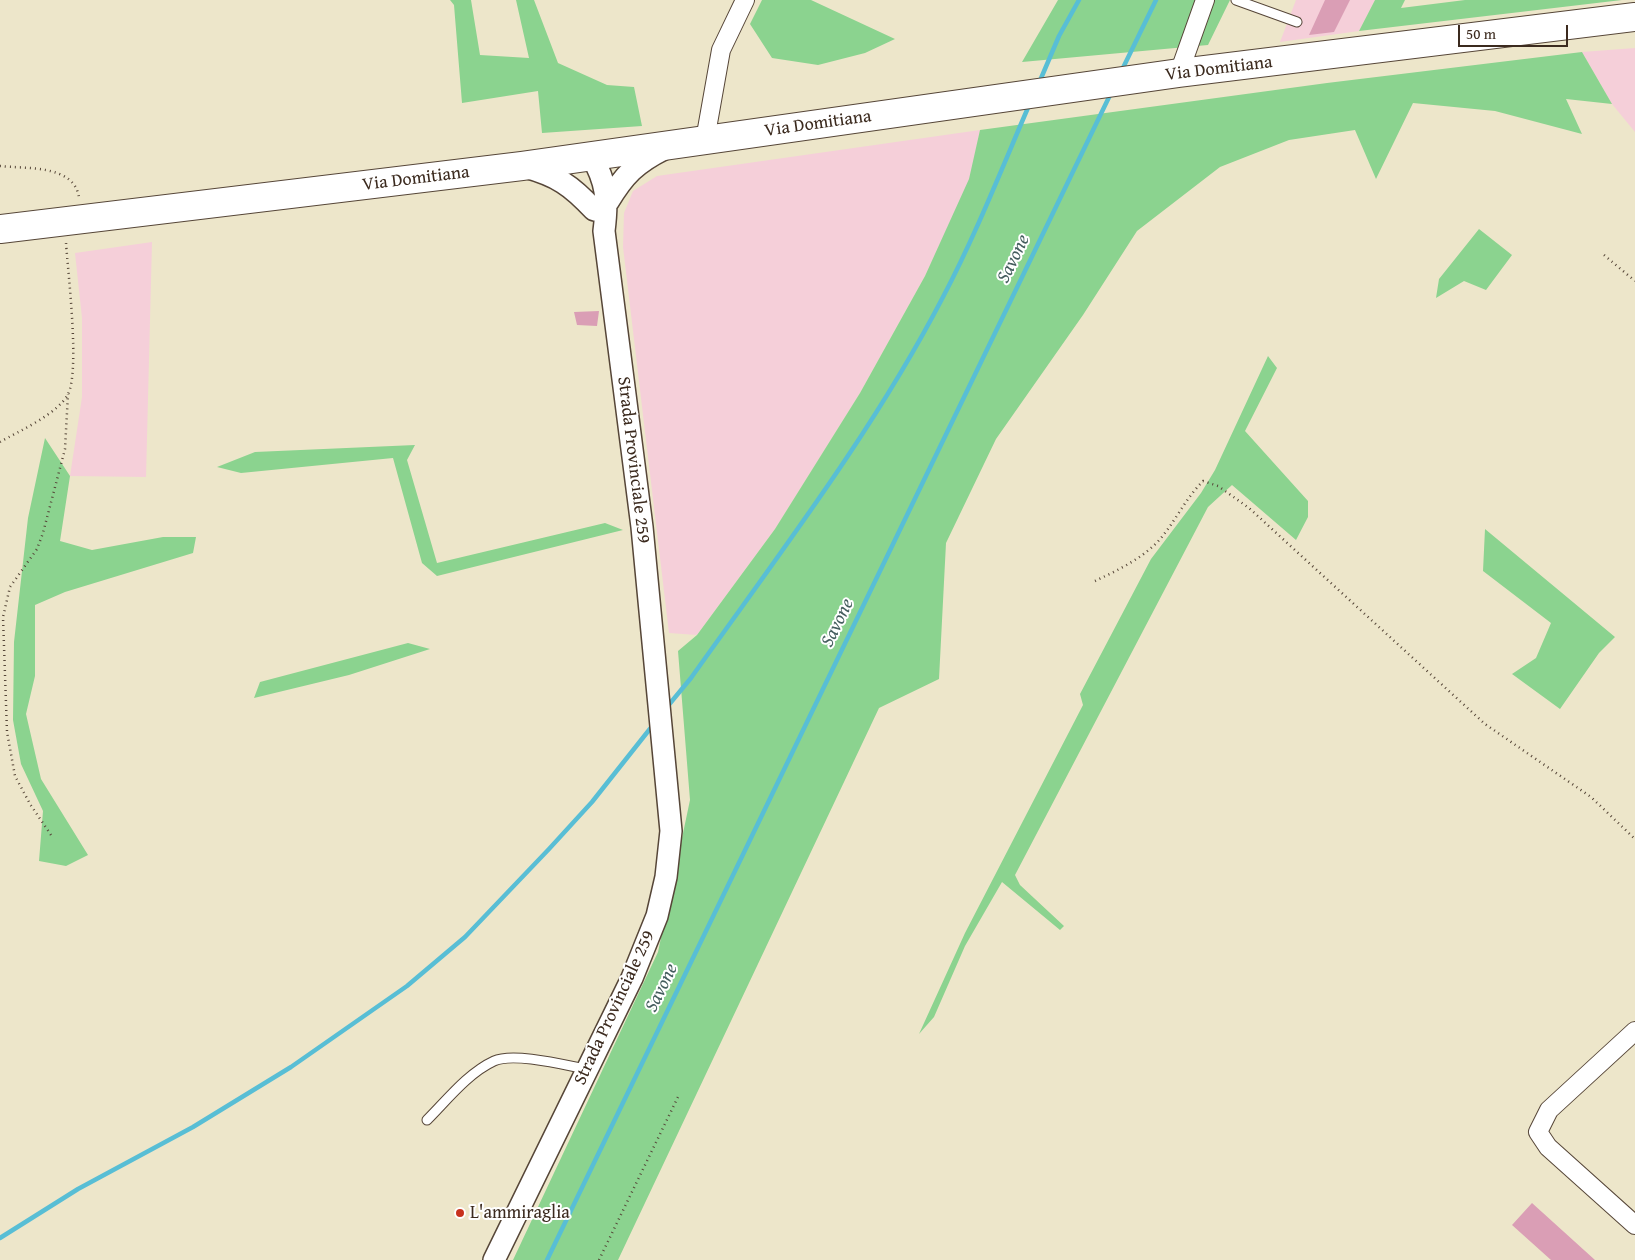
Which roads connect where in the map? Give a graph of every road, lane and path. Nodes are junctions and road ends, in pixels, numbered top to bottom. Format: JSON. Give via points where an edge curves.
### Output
{"nodes":[{"id":1,"x":745,"y":0,"type":"edge"},
{"id":2,"x":1205,"y":0,"type":"edge"},
{"id":3,"x":1236,"y":0,"type":"edge"},
{"id":4,"x":1635,"y":17,"type":"edge"},
{"id":5,"x":1297,"y":22,"type":"dead end"},
{"id":6,"x":1171,"y":75,"type":"junction"},
{"id":7,"x":705,"y":140,"type":"junction"},
{"id":8,"x":673,"y":144,"type":"junction"},
{"id":9,"x":590,"y":156,"type":"junction"},
{"id":10,"x":0,"y":166,"type":"edge"},
{"id":11,"x":522,"y":166,"type":"junction"},
{"id":12,"x":601,"y":206,"type":"junction"},
{"id":13,"x":72,"y":220,"type":"junction"},
{"id":14,"x":0,"y":229,"type":"edge"},
{"id":15,"x":1604,"y":255,"type":"dead end"},
{"id":16,"x":1635,"y":281,"type":"edge"},
{"id":17,"x":68,"y":394,"type":"junction"},
{"id":18,"x":0,"y":442,"type":"edge"},
{"id":19,"x":1095,"y":581,"type":"dead end"},
{"id":20,"x":51,"y":835,"type":"dead end"},
{"id":21,"x":1635,"y":839,"type":"edge"},
{"id":22,"x":1635,"y":1031,"type":"edge"},
{"id":23,"x":587,"y":1069,"type":"junction"},
{"id":24,"x":679,"y":1095,"type":"dead end"},
{"id":25,"x":427,"y":1120,"type":"dead end"},
{"id":26,"x":1635,"y":1225,"type":"edge"},
{"id":27,"x":494,"y":1260,"type":"edge"},
{"id":28,"x":599,"y":1260,"type":"edge"}],
"edges":[{"from":1,"to":7,"type":"street","via":[[721,50]]},
{"from":2,"to":6,"type":"street"},
{"from":3,"to":5,"type":"lane"},
{"from":4,"to":6,"type":"main road","name":"Via Domitiana"},
{"from":6,"to":7,"type":"main road","name":"Via Domitiana"},
{"from":7,"to":8,"type":"main road","name":"Via Domitiana"},
{"from":8,"to":9,"type":"main road","name":"Via Domitiana"},
{"from":8,"to":12,"type":"street","name":"Strada Provinciale 259","via":[[643,159],[622,178]]},
{"from":9,"to":11,"type":"main road","name":"Via Domitiana"},
{"from":9,"to":12,"type":"street","name":"Strada Provinciale 259","via":[[602,175]]},
{"from":10,"to":13,"type":"path","via":[[53,171],[66,176],[78,193]]},
{"from":11,"to":12,"type":"street","via":[[551,174]]},
{"from":11,"to":13,"type":"main road","name":"Via Domitiana"},
{"from":12,"to":23,"type":"street","name":"Strada Provinciale 259","via":[[642,527],[670,831],[666,877],[657,916],[632,978]]},
{"from":13,"to":14,"type":"main road","name":"Via Domitiana"},
{"from":13,"to":17,"type":"path","via":[[72,370]]},
{"from":15,"to":16,"type":"path"},
{"from":17,"to":18,"type":"path","via":[[57,408]]},
{"from":17,"to":20,"type":"path","via":[[65,449],[43,532],[38,549],[10,587],[3,617],[7,732],[15,776]]},
{"from":19,"to":21,"type":"path","via":[[1129,564],[1159,540],[1203,481],[1218,486],[1249,508],[1485,724],[1591,797]]},
{"from":22,"to":26,"type":"street","via":[[1549,1110],[1538,1132],[1548,1147]]},
{"from":23,"to":25,"type":"lane","via":[[523,1058],[495,1060],[472,1076]]},
{"from":23,"to":27,"type":"street","name":"Strada Provinciale 259"},
{"from":24,"to":28,"type":"path"}]}
